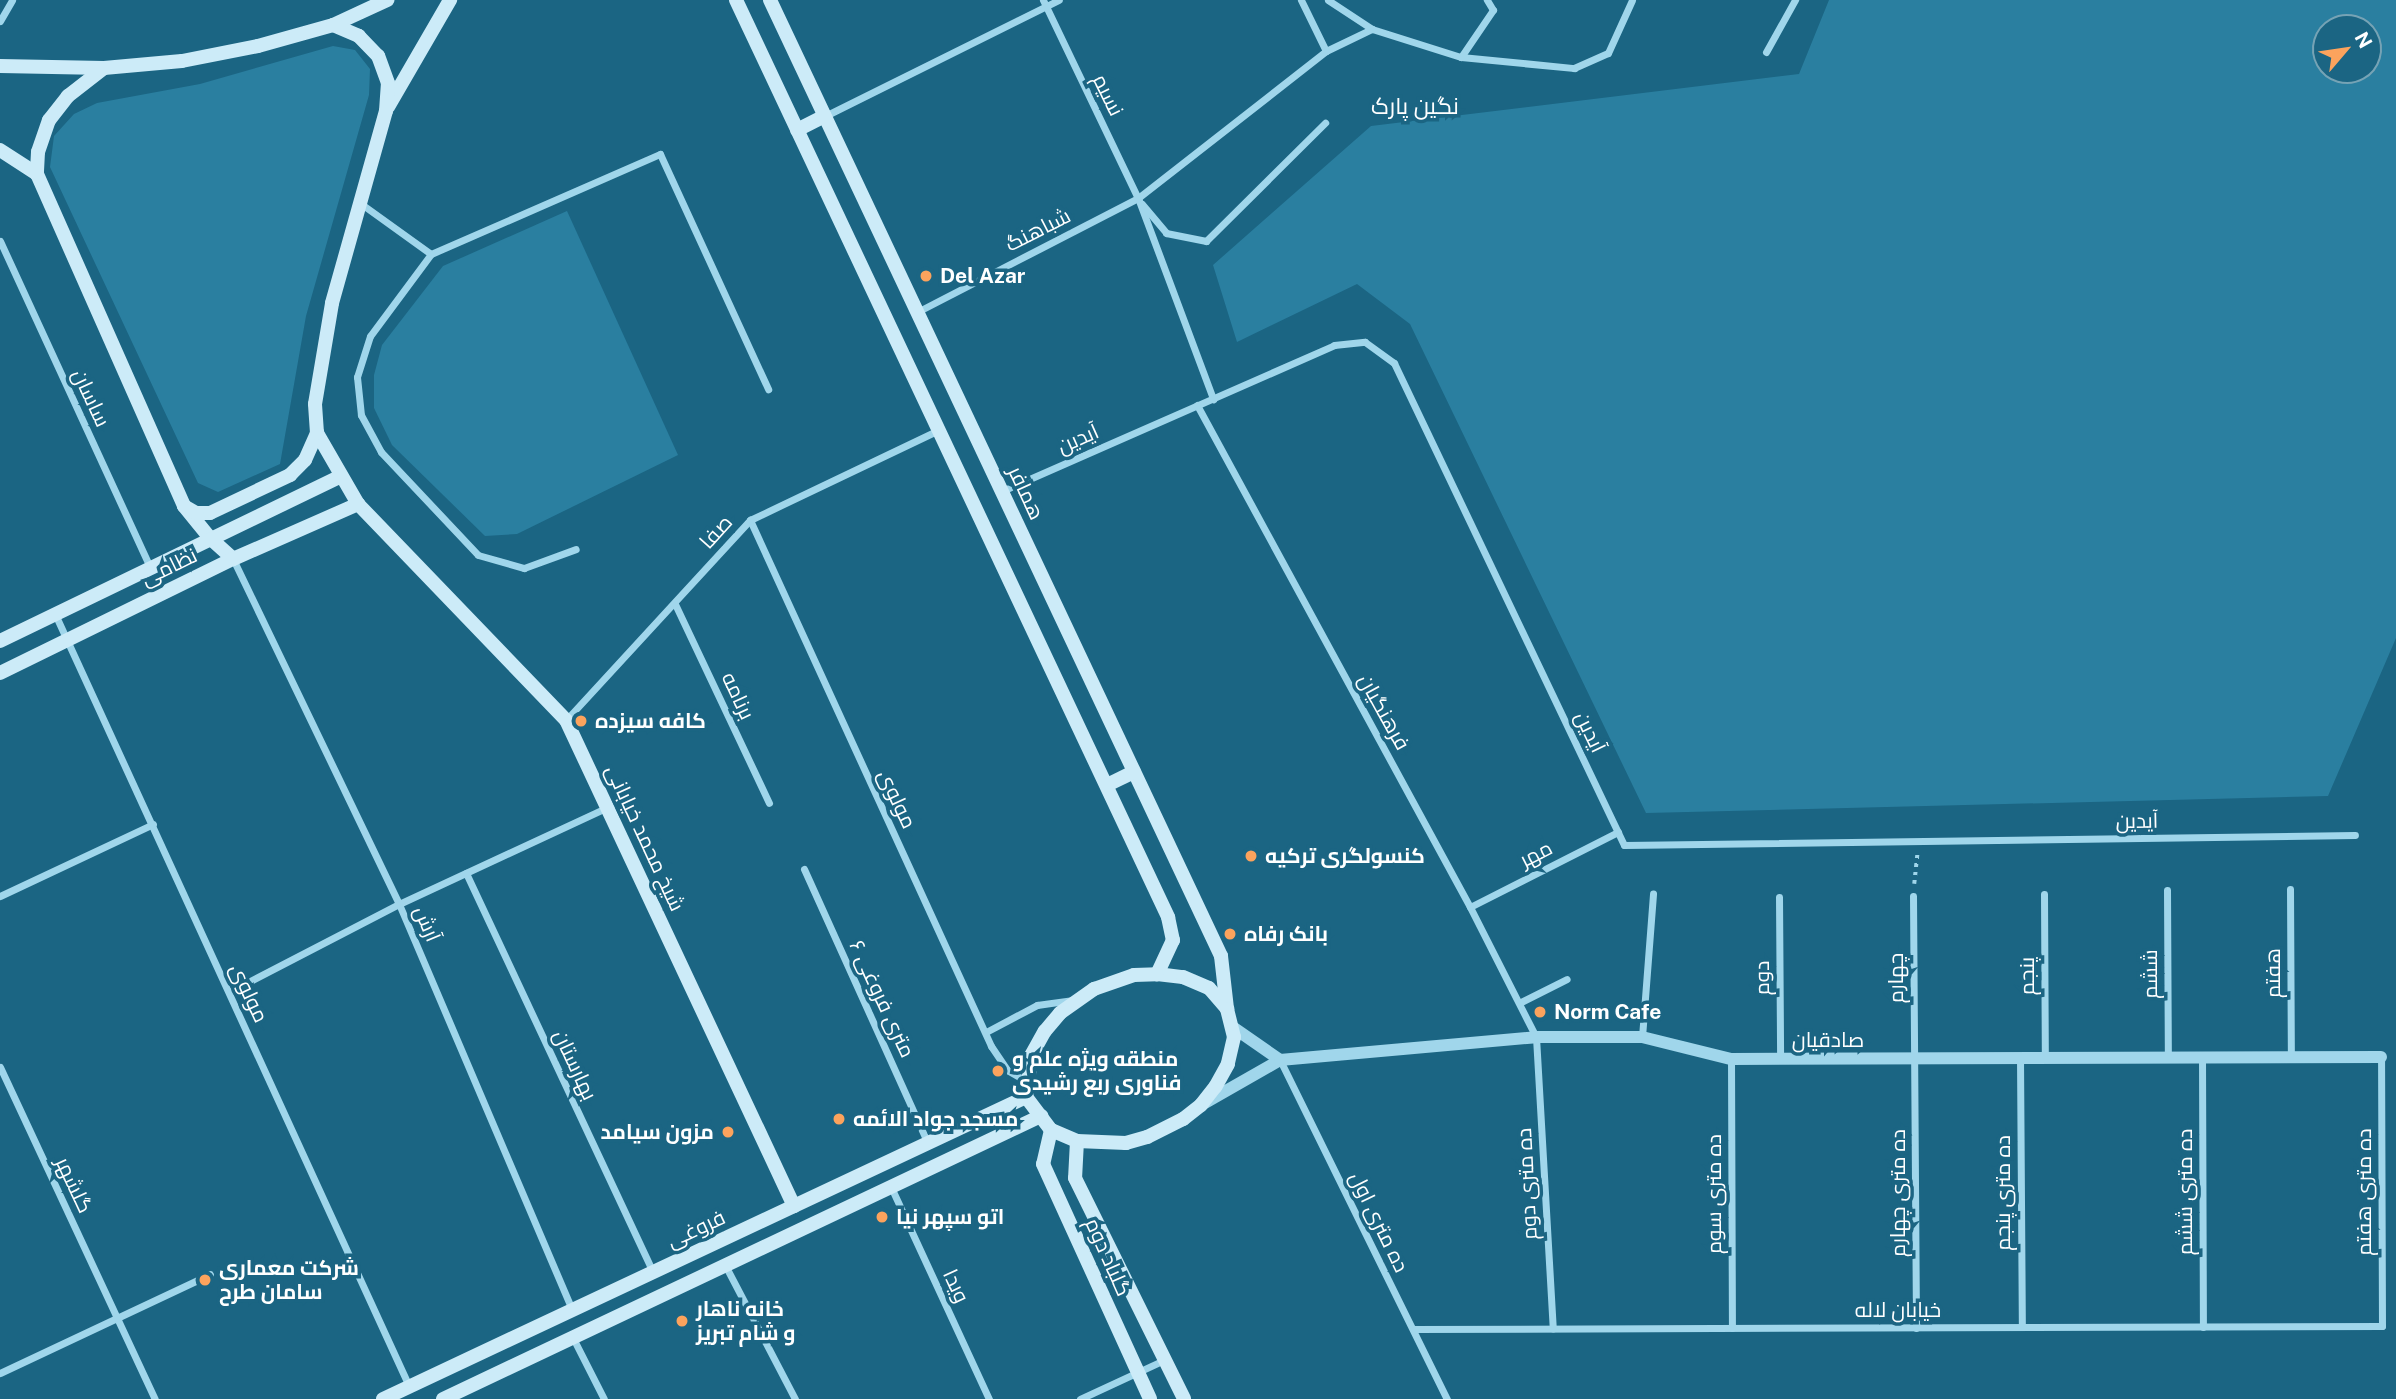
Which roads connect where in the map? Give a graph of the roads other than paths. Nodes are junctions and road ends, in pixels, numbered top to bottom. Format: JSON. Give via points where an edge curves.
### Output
{"nodes":[{"id":1,"x":12,"y":0,"type":"edge"},
{"id":2,"x":387,"y":0,"type":"edge"},
{"id":3,"x":450,"y":0,"type":"edge"},
{"id":4,"x":736,"y":0,"type":"edge"},
{"id":5,"x":770,"y":0,"type":"edge"},
{"id":6,"x":1059,"y":0,"type":"edge"},
{"id":7,"x":1301,"y":0,"type":"edge"},
{"id":8,"x":1328,"y":0,"type":"edge"},
{"id":9,"x":1487,"y":0,"type":"edge"},
{"id":10,"x":1632,"y":0,"type":"edge"},
{"id":11,"x":1796,"y":0,"type":"edge"},
{"id":12,"x":1044,"y":3,"type":"edge"},
{"id":13,"x":0,"y":21,"type":"edge"},
{"id":14,"x":332,"y":25,"type":"junction"},
{"id":15,"x":1372,"y":29,"type":"junction"},
{"id":16,"x":1326,"y":51,"type":"junction"},
{"id":17,"x":1766,"y":52,"type":"dead end"},
{"id":18,"x":1461,"y":57,"type":"junction"},
{"id":19,"x":0,"y":66,"type":"edge"},
{"id":20,"x":104,"y":68,"type":"junction"},
{"id":21,"x":386,"y":111,"type":"junction"},
{"id":22,"x":825,"y":116,"type":"junction"},
{"id":23,"x":1325,"y":123,"type":"dead end"},
{"id":24,"x":797,"y":130,"type":"junction"},
{"id":25,"x":0,"y":150,"type":"edge"},
{"id":26,"x":37,"y":174,"type":"junction"},
{"id":27,"x":1138,"y":198,"type":"junction"},
{"id":28,"x":359,"y":202,"type":"junction"},
{"id":29,"x":0,"y":241,"type":"edge"},
{"id":30,"x":431,"y":254,"type":"junction"},
{"id":31,"x":11,"y":264,"type":"junction"},
{"id":32,"x":0,"y":269,"type":"edge"},
{"id":33,"x":917,"y":312,"type":"junction"},
{"id":34,"x":768,"y":389,"type":"dead end"},
{"id":35,"x":1213,"y":398,"type":"junction"},
{"id":36,"x":1197,"y":405,"type":"junction"},
{"id":37,"x":939,"y":430,"type":"junction"},
{"id":38,"x":317,"y":433,"type":"junction"},
{"id":39,"x":340,"y":477,"type":"junction"},
{"id":40,"x":1002,"y":491,"type":"junction"},
{"id":41,"x":358,"y":504,"type":"junction"},
{"id":42,"x":184,"y":506,"type":"junction"},
{"id":43,"x":750,"y":520,"type":"junction"},
{"id":44,"x":210,"y":538,"type":"junction"},
{"id":45,"x":576,"y":549,"type":"dead end"},
{"id":46,"x":233,"y":559,"type":"junction"},
{"id":47,"x":151,"y":570,"type":"junction"},
{"id":48,"x":675,"y":604,"type":"junction"},
{"id":49,"x":55,"y":614,"type":"junction"},
{"id":50,"x":68,"y":640,"type":"junction"},
{"id":51,"x":0,"y":641,"type":"edge"},
{"id":52,"x":0,"y":673,"type":"edge"},
{"id":53,"x":566,"y":720,"type":"junction"},
{"id":54,"x":1134,"y":772,"type":"junction"},
{"id":55,"x":1107,"y":785,"type":"junction"},
{"id":56,"x":769,"y":803,"type":"dead end"},
{"id":57,"x":608,"y":807,"type":"junction"},
{"id":58,"x":153,"y":824,"type":"junction"},
{"id":59,"x":1618,"y":832,"type":"junction"},
{"id":60,"x":2355,"y":835,"type":"dead end"},
{"id":61,"x":804,"y":869,"type":"dead end"},
{"id":62,"x":466,"y":873,"type":"junction"},
{"id":63,"x":2290,"y":889,"type":"dead end"},
{"id":64,"x":2167,"y":890,"type":"dead end"},
{"id":65,"x":1653,"y":893,"type":"dead end"},
{"id":66,"x":2044,"y":894,"type":"dead end"},
{"id":67,"x":0,"y":896,"type":"edge"},
{"id":68,"x":1913,"y":896,"type":"road end"},
{"id":69,"x":1779,"y":897,"type":"dead end"},
{"id":70,"x":399,"y":904,"type":"junction"},
{"id":71,"x":1471,"y":907,"type":"junction"},
{"id":72,"x":1157,"y":974,"type":"junction"},
{"id":73,"x":1567,"y":979,"type":"dead end"},
{"id":74,"x":229,"y":992,"type":"junction"},
{"id":75,"x":1076,"y":999,"type":"junction"},
{"id":76,"x":1521,"y":1002,"type":"junction"},
{"id":77,"x":1227,"y":1009,"type":"junction"},
{"id":78,"x":1234,"y":1028,"type":"junction"},
{"id":79,"x":986,"y":1032,"type":"junction"},
{"id":80,"x":1536,"y":1037,"type":"junction"},
{"id":81,"x":1642,"y":1037,"type":"junction"},
{"id":82,"x":2291,"y":1057,"type":"junction"},
{"id":83,"x":2381,"y":1057,"type":"joint"},
{"id":84,"x":2020,"y":1058,"type":"junction"},
{"id":85,"x":2045,"y":1058,"type":"junction"},
{"id":86,"x":2168,"y":1058,"type":"junction"},
{"id":87,"x":2202,"y":1058,"type":"junction"},
{"id":88,"x":1731,"y":1059,"type":"junction"},
{"id":89,"x":1780,"y":1059,"type":"junction"},
{"id":90,"x":1914,"y":1059,"type":"junction"},
{"id":91,"x":1280,"y":1060,"type":"junction"},
{"id":92,"x":0,"y":1067,"type":"edge"},
{"id":93,"x":1026,"y":1081,"type":"junction"},
{"id":94,"x":1026,"y":1097,"type":"junction"},
{"id":95,"x":1201,"y":1105,"type":"junction"},
{"id":96,"x":1041,"y":1116,"type":"junction"},
{"id":97,"x":1051,"y":1130,"type":"junction"},
{"id":98,"x":1077,"y":1141,"type":"junction"},
{"id":99,"x":928,"y":1143,"type":"junction"},
{"id":100,"x":891,"y":1187,"type":"junction"},
{"id":101,"x":794,"y":1206,"type":"junction"},
{"id":102,"x":726,"y":1265,"type":"junction"},
{"id":103,"x":653,"y":1272,"type":"junction"},
{"id":104,"x":211,"y":1274,"type":"dead end"},
{"id":105,"x":572,"y":1310,"type":"junction"},
{"id":106,"x":117,"y":1318,"type":"junction"},
{"id":107,"x":2382,"y":1326,"type":"joint"},
{"id":108,"x":2022,"y":1327,"type":"junction"},
{"id":109,"x":2203,"y":1327,"type":"junction"},
{"id":110,"x":1732,"y":1328,"type":"junction"},
{"id":111,"x":1916,"y":1328,"type":"junction"},
{"id":112,"x":1413,"y":1329,"type":"junction"},
{"id":113,"x":1553,"y":1329,"type":"junction"},
{"id":114,"x":573,"y":1338,"type":"junction"},
{"id":115,"x":1165,"y":1360,"type":"junction"},
{"id":116,"x":0,"y":1373,"type":"edge"},
{"id":117,"x":1138,"y":1373,"type":"junction"},
{"id":118,"x":409,"y":1387,"type":"junction"},
{"id":119,"x":155,"y":1399,"type":"edge"},
{"id":120,"x":383,"y":1399,"type":"edge"},
{"id":121,"x":443,"y":1399,"type":"edge"},
{"id":122,"x":604,"y":1399,"type":"edge"},
{"id":123,"x":795,"y":1399,"type":"edge"},
{"id":124,"x":989,"y":1399,"type":"edge"},
{"id":125,"x":1080,"y":1399,"type":"edge"},
{"id":126,"x":1150,"y":1399,"type":"edge"},
{"id":127,"x":1184,"y":1399,"type":"edge"},
{"id":128,"x":1447,"y":1399,"type":"edge"}],
"edges":[{"from":1,"to":13,"type":"street"},
{"from":2,"to":14,"type":"main road"},
{"from":3,"to":21,"type":"main road"},
{"from":4,"to":24,"type":"main road"},
{"from":5,"to":22,"type":"main road","name":"همافر"},
{"from":6,"to":12,"type":"street"},
{"from":7,"to":16,"type":"street"},
{"from":8,"to":15,"type":"street"},
{"from":9,"to":18,"type":"street","via":[[1493,10]]},
{"from":10,"to":18,"type":"street","via":[[1608,53],[1574,68]]},
{"from":11,"to":17,"type":"street"},
{"from":12,"to":22,"type":"street"},
{"from":12,"to":27,"type":"street","name":"نسیم"},
{"from":14,"to":20,"type":"main road","via":[[258,47]]},
{"from":14,"to":21,"type":"main road","via":[[359,36],[378,56],[388,83]]},
{"from":15,"to":16,"type":"street","name":"شباهنگ"},
{"from":15,"to":18,"type":"street"},
{"from":16,"to":27,"type":"street","name":"شباهنگ"},
{"from":19,"to":20,"type":"main road"},
{"from":20,"to":26,"type":"main road","via":[[68,96],[49,120],[38,152]]},
{"from":21,"to":28,"type":"main road"},
{"from":22,"to":24,"type":"main road"},
{"from":22,"to":33,"type":"main road","name":"همافر"},
{"from":23,"to":27,"type":"street","via":[[1206,241],[1166,233]]},
{"from":24,"to":37,"type":"main road"},
{"from":25,"to":26,"type":"main road"},
{"from":26,"to":42,"type":"main road"},
{"from":27,"to":33,"type":"street","name":"شباهنگ"},
{"from":27,"to":35,"type":"street"},
{"from":28,"to":30,"type":"street"},
{"from":28,"to":38,"type":"main road","via":[[332,303],[315,404]]},
{"from":29,"to":31,"type":"street","name":"ساسان"},
{"from":30,"to":34,"type":"street","via":[[660,154]]},
{"from":30,"to":45,"type":"street","via":[[370,336],[357,377],[361,415],[381,452],[478,555],[524,568]]},
{"from":31,"to":32,"type":"street"},
{"from":31,"to":47,"type":"street","name":"ساسان"},
{"from":33,"to":40,"type":"main road","name":"همافر"},
{"from":35,"to":36,"type":"street","name":"آیدین"},
{"from":35,"to":59,"type":"street","name":"آیدین","via":[[1334,345],[1365,342],[1394,363]]},
{"from":36,"to":40,"type":"street","name":"آیدین"},
{"from":36,"to":71,"type":"street","name":"فرهنگیان"},
{"from":37,"to":43,"type":"street","name":"صفا"},
{"from":37,"to":55,"type":"main road"},
{"from":38,"to":39,"type":"main road","name":"شیخ محمد خیابانی"},
{"from":38,"to":42,"type":"main road","via":[[305,460],[290,475],[210,513]]},
{"from":39,"to":41,"type":"main road","name":"شیخ محمد خیابانی"},
{"from":39,"to":44,"type":"main road","name":"نظامی"},
{"from":40,"to":54,"type":"main road","name":"همافر"},
{"from":41,"to":46,"type":"main road","name":"نظامی"},
{"from":41,"to":53,"type":"main road","name":"شیخ محمد خیابانی"},
{"from":42,"to":44,"type":"main road"},
{"from":43,"to":48,"type":"street","name":"صفا"},
{"from":43,"to":79,"type":"street","name":"مولوی"},
{"from":44,"to":46,"type":"main road"},
{"from":44,"to":47,"type":"main road","name":"نظامی"},
{"from":46,"to":50,"type":"main road","name":"نظامی"},
{"from":46,"to":70,"type":"street","name":"آرش"},
{"from":47,"to":49,"type":"main road","name":"نظامی"},
{"from":48,"to":53,"type":"street","name":"صفا"},
{"from":48,"to":56,"type":"street","name":"برنامه"},
{"from":49,"to":50,"type":"street","name":"مولوی"},
{"from":49,"to":51,"type":"main road","name":"نظامی"},
{"from":50,"to":52,"type":"main road","name":"نظامی"},
{"from":50,"to":58,"type":"street","name":"مولوی"},
{"from":53,"to":57,"type":"main road","name":"شیخ محمد خیابانی"},
{"from":54,"to":55,"type":"main road"},
{"from":54,"to":77,"type":"main road","name":"همافر","via":[[1221,956]]},
{"from":55,"to":72,"type":"main road","via":[[1168,917],[1173,940]]},
{"from":57,"to":62,"type":"street"},
{"from":57,"to":101,"type":"main road","name":"شیخ محمد خیابانی"},
{"from":58,"to":67,"type":"street"},
{"from":58,"to":74,"type":"street","name":"مولوی"},
{"from":59,"to":60,"type":"street","name":"آیدین","via":[[1624,845]]},
{"from":59,"to":71,"type":"street","name":"مهر"},
{"from":61,"to":99,"type":"street","name":"۶ متری فروغی"},
{"from":62,"to":70,"type":"street"},
{"from":62,"to":103,"type":"street","name":"بهارستان"},
{"from":63,"to":82,"type":"street","name":"هفتم"},
{"from":64,"to":86,"type":"street","name":"ششم"},
{"from":65,"to":81,"type":"street"},
{"from":66,"to":85,"type":"street","name":"پنجم"},
{"from":68,"to":90,"type":"street","name":"چهارم"},
{"from":69,"to":89,"type":"street","name":"دوم"},
{"from":70,"to":74,"type":"street"},
{"from":70,"to":105,"type":"street","name":"آرش"},
{"from":71,"to":76,"type":"street","name":"فرهنگیان"},
{"from":72,"to":75,"type":"main road","via":[[1113,981]]},
{"from":72,"to":77,"type":"main road","via":[[1183,976],[1209,988]]},
{"from":73,"to":76,"type":"street"},
{"from":74,"to":118,"type":"street","name":"مولوی"},
{"from":75,"to":79,"type":"street","via":[[1037,1005]]},
{"from":75,"to":93,"type":"main road","via":[[1045,1031],[1032,1054]]},
{"from":76,"to":80,"type":"street","name":"فرهنگیان"},
{"from":77,"to":78,"type":"main road"},
{"from":78,"to":91,"type":"street"},
{"from":78,"to":95,"type":"main road","via":[[1228,1064]]},
{"from":79,"to":93,"type":"street","name":"مولوی","via":[[999,1061]]},
{"from":80,"to":81,"type":"street","name":"صادقیان"},
{"from":80,"to":91,"type":"street","name":"صادقیان"},
{"from":80,"to":113,"type":"street","name":"ده متری دوم"},
{"from":81,"to":88,"type":"street","name":"صادقیان"},
{"from":82,"to":83,"type":"street","name":"صادقیان"},
{"from":82,"to":87,"type":"street","name":"صادقیان"},
{"from":83,"to":107,"type":"street","name":"ده متری هفتم"},
{"from":84,"to":85,"type":"street","name":"صادقیان"},
{"from":84,"to":90,"type":"street","name":"صادقیان"},
{"from":84,"to":108,"type":"street","name":"ده متری پنجم"},
{"from":85,"to":86,"type":"street","name":"صادقیان"},
{"from":86,"to":87,"type":"street","name":"صادقیان"},
{"from":87,"to":109,"type":"street","name":"ده متری ششم"},
{"from":88,"to":89,"type":"street","name":"صادقیان"},
{"from":88,"to":110,"type":"street","name":"ده متری سوم"},
{"from":89,"to":90,"type":"street","name":"صادقیان"},
{"from":90,"to":111,"type":"street","name":"ده متری چهارم"},
{"from":91,"to":95,"type":"street"},
{"from":91,"to":112,"type":"street","name":"ده متری اول"},
{"from":92,"to":106,"type":"street","name":"گلشهر"},
{"from":93,"to":94,"type":"main road"},
{"from":94,"to":96,"type":"main road"},
{"from":94,"to":99,"type":"main road","name":"فروغى"},
{"from":95,"to":98,"type":"main road","via":[[1147,1137],[1114,1144]]},
{"from":96,"to":97,"type":"main road"},
{"from":96,"to":100,"type":"main road"},
{"from":97,"to":98,"type":"main road"},
{"from":97,"to":117,"type":"main road","name":"گلباد دوم","via":[[1042,1164]]},
{"from":98,"to":115,"type":"main road","name":"گلباد دوم","via":[[1076,1178]]},
{"from":99,"to":101,"type":"main road","name":"فروغى"},
{"from":100,"to":102,"type":"main road"},
{"from":100,"to":124,"type":"street","name":"ویدا"},
{"from":101,"to":103,"type":"main road","name":"فروغى"},
{"from":102,"to":114,"type":"main road"},
{"from":102,"to":123,"type":"street"},
{"from":103,"to":105,"type":"main road","name":"فروغى"},
{"from":104,"to":106,"type":"street"},
{"from":105,"to":118,"type":"main road","name":"فروغى"},
{"from":106,"to":116,"type":"street"},
{"from":106,"to":119,"type":"street","name":"گلشهر"},
{"from":107,"to":109,"type":"street","name":"خیابان لاله"},
{"from":108,"to":109,"type":"street","name":"خیابان لاله"},
{"from":108,"to":111,"type":"street","name":"خیابان لاله"},
{"from":110,"to":111,"type":"street","name":"خیابان لاله"},
{"from":110,"to":113,"type":"street","name":"خیابان لاله"},
{"from":112,"to":113,"type":"street","name":"خیابان لاله"},
{"from":112,"to":128,"type":"street","name":"ده متری اول"},
{"from":114,"to":121,"type":"main road"},
{"from":114,"to":122,"type":"street"},
{"from":115,"to":117,"type":"street"},
{"from":115,"to":127,"type":"main road","name":"گلباد دوم"},
{"from":117,"to":125,"type":"street"},
{"from":117,"to":126,"type":"main road","name":"گلباد دوم"},
{"from":118,"to":120,"type":"main road","name":"فروغى"}]}
